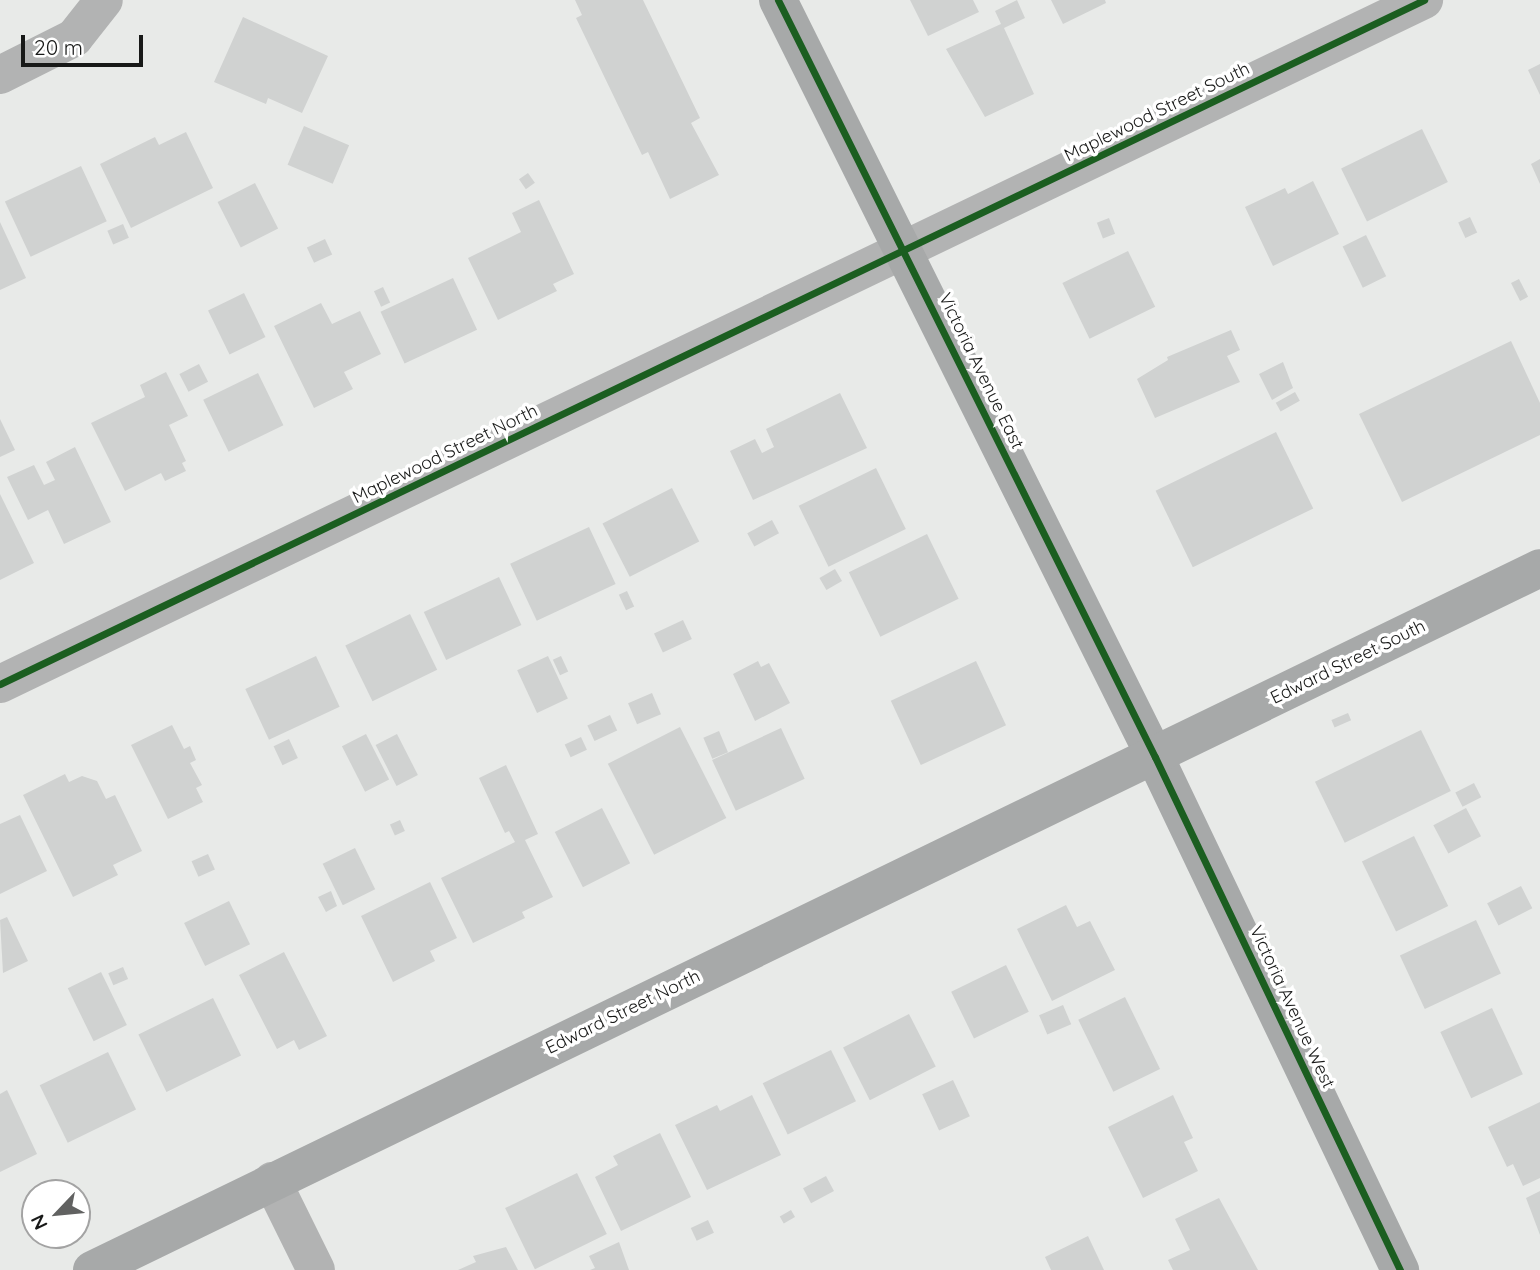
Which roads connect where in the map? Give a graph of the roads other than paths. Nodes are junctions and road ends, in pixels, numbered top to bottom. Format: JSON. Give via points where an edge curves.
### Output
{"nodes":[{"id":1,"x":104,"y":0,"type":"edge"},
{"id":2,"x":778,"y":0,"type":"edge"},
{"id":3,"x":1424,"y":0,"type":"edge"},
{"id":4,"x":0,"y":75,"type":"edge"},
{"id":5,"x":905,"y":252,"type":"junction"},
{"id":6,"x":1540,"y":568,"type":"edge"},
{"id":7,"x":0,"y":684,"type":"edge"},
{"id":8,"x":1155,"y":757,"type":"junction"},
{"id":9,"x":272,"y":1181,"type":"junction"},
{"id":10,"x":92,"y":1270,"type":"edge"},
{"id":11,"x":316,"y":1270,"type":"edge"},
{"id":12,"x":1400,"y":1270,"type":"edge"}],
"edges":[{"from":1,"to":4,"type":"street","via":[[74,38]]},
{"from":2,"to":5,"type":"main road","name":"Victoria Avenue East"},
{"from":3,"to":5,"type":"street","name":"Maplewood Street South"},
{"from":5,"to":7,"type":"street","name":"Maplewood Street North"},
{"from":5,"to":8,"type":"main road","name":"Victoria Avenue East"},
{"from":6,"to":8,"type":"main road","name":"Edward Street South"},
{"from":8,"to":9,"type":"main road","name":"Edward Street North"},
{"from":8,"to":12,"type":"main road","name":"Victoria Avenue West"},
{"from":9,"to":10,"type":"main road","name":"Edward Street North"},
{"from":9,"to":11,"type":"street"}]}
